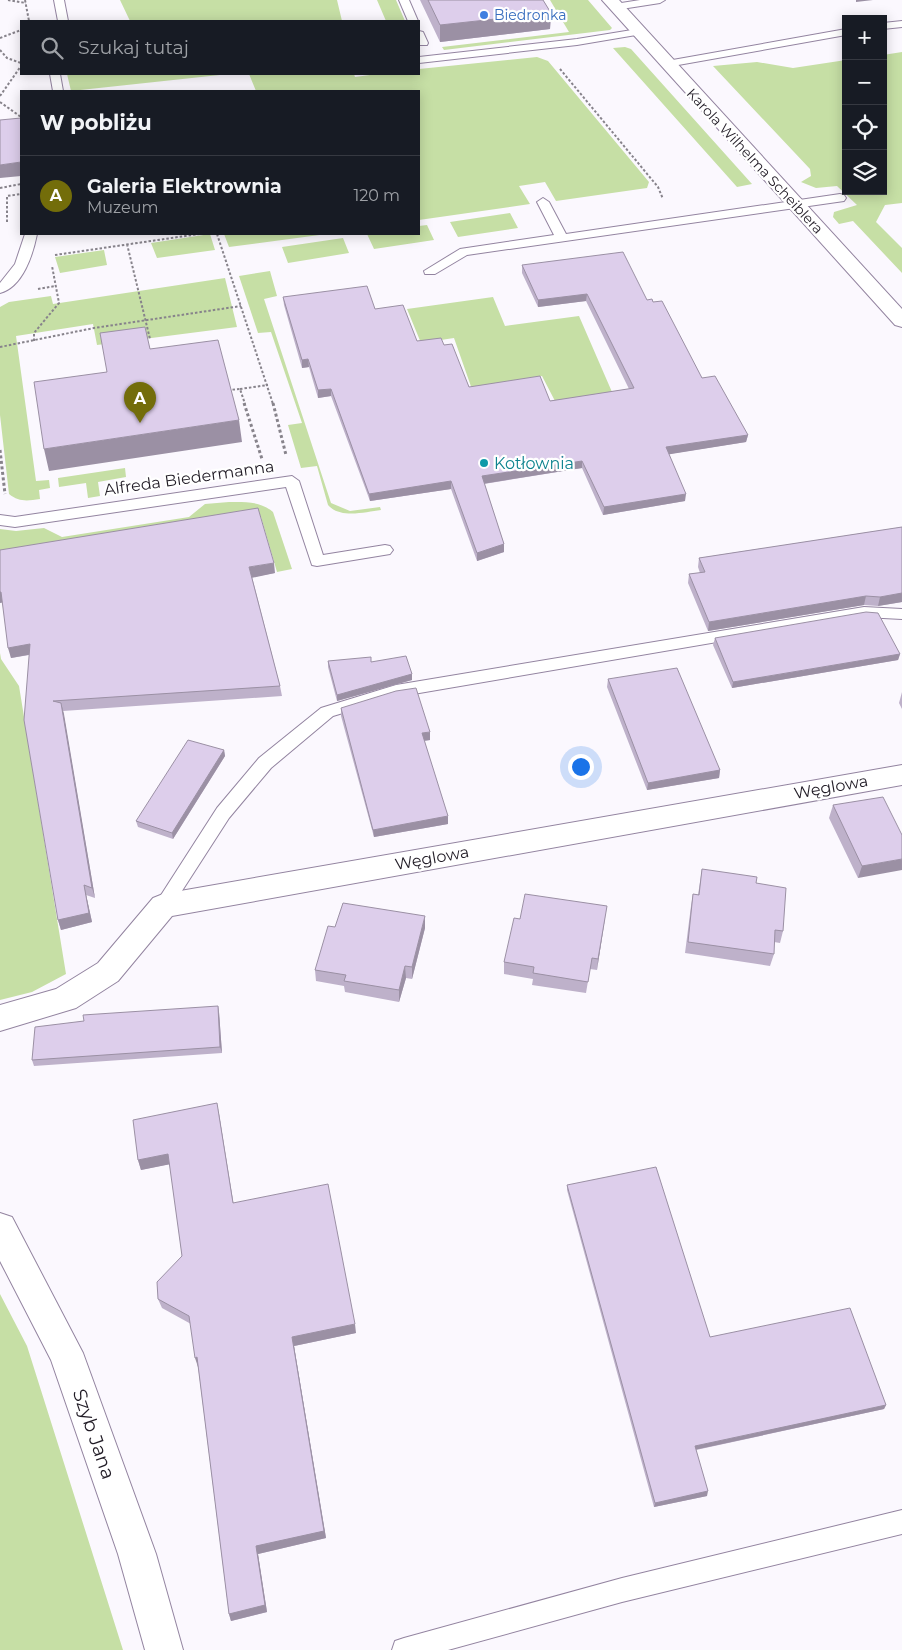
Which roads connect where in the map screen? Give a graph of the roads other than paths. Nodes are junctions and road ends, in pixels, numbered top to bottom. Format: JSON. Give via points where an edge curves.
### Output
{"nodes":[{"id":1,"x":59,"y":0,"type":"edge"},
{"id":2,"x":404,"y":0,"type":"edge"},
{"id":3,"x":660,"y":0,"type":"edge"},
{"id":4,"x":613,"y":4,"type":"edge"},
{"id":5,"x":63,"y":20,"type":"edge"},
{"id":6,"x":413,"y":20,"type":"edge"},
{"id":7,"x":902,"y":24,"type":"edge"},
{"id":8,"x":887,"y":26,"type":"edge"},
{"id":9,"x":638,"y":32,"type":"junction"},
{"id":10,"x":842,"y":33,"type":"edge"},
{"id":11,"x":420,"y":60,"type":"edge"},
{"id":12,"x":667,"y":64,"type":"junction"},
{"id":13,"x":55,"y":75,"type":"edge"},
{"id":14,"x":58,"y":90,"type":"edge"},
{"id":15,"x":840,"y":198,"type":"dead end"},
{"id":16,"x":543,"y":202,"type":"dead end"},
{"id":17,"x":795,"y":205,"type":"junction"},
{"id":18,"x":31,"y":235,"type":"edge"},
{"id":19,"x":562,"y":237,"type":"junction"},
{"id":20,"x":430,"y":271,"type":"dead end"},
{"id":21,"x":0,"y":289,"type":"edge"},
{"id":22,"x":902,"y":321,"type":"edge"},
{"id":23,"x":0,"y":520,"type":"edge"},
{"id":24,"x":385,"y":550,"type":"dead end"},
{"id":25,"x":902,"y":614,"type":"edge"},
{"id":26,"x":902,"y":775,"type":"edge"},
{"id":27,"x":163,"y":906,"type":"junction"},
{"id":28,"x":0,"y":1018,"type":"edge"},
{"id":29,"x":0,"y":1228,"type":"edge"},
{"id":30,"x":902,"y":1522,"type":"edge"},
{"id":31,"x":164,"y":1650,"type":"edge"},
{"id":32,"x":404,"y":1650,"type":"edge"}],
"edges":[{"from":1,"to":5,"type":"lane"},
{"from":2,"to":6,"type":"lane"},
{"from":3,"to":4,"type":"lane"},
{"from":4,"to":9,"type":"street","name":"Karola Wilhelma Scheiblera"},
{"from":7,"to":8,"type":"lane"},
{"from":9,"to":11,"type":"lane"},
{"from":9,"to":12,"type":"street","name":"Karola Wilhelma Scheiblera"},
{"from":10,"to":12,"type":"lane"},
{"from":12,"to":17,"type":"street","name":"Karola Wilhelma Scheiblera"},
{"from":13,"to":14,"type":"lane"},
{"from":15,"to":17,"type":"lane"},
{"from":16,"to":19,"type":"lane"},
{"from":17,"to":19,"type":"lane"},
{"from":17,"to":22,"type":"street","name":"Karola Wilhelma Scheiblera"},
{"from":18,"to":21,"type":"lane","via":[[26,258],[17,274]]},
{"from":19,"to":20,"type":"lane","via":[[464,252]]},
{"from":23,"to":24,"type":"lane","name":"Alfreda Biedermanna","via":[[15,522],[292,481],[317,561]]},
{"from":25,"to":27,"type":"lane","via":[[864,612],[406,689],[327,712],[265,763],[223,814]]},
{"from":26,"to":27,"type":"street","name":"Węglowa"},
{"from":27,"to":28,"type":"street","via":[[108,972],[66,999]]},
{"from":29,"to":31,"type":"street","name":"Szyb Jana","via":[[66,1353],[137,1554]]},
{"from":30,"to":32,"type":"lane","via":[[622,1590]]}]}
